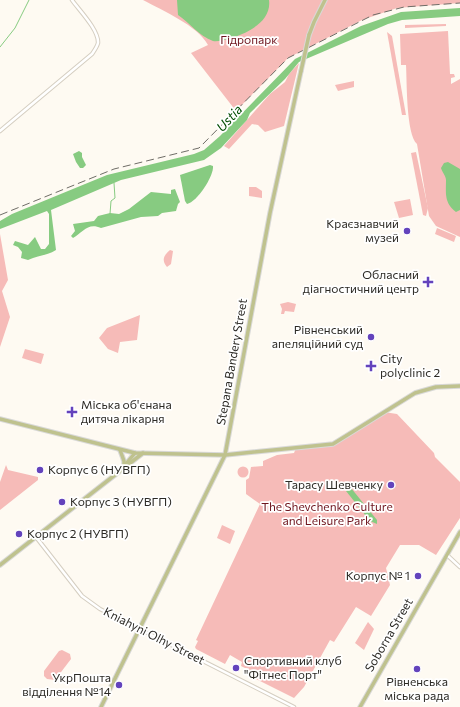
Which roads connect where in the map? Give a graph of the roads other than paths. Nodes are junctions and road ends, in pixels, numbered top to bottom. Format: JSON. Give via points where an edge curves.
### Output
{"nodes":[{"id":1,"x":72,"y":0,"type":"edge"},
{"id":2,"x":325,"y":0,"type":"edge"},
{"id":3,"x":0,"y":132,"type":"edge"},
{"id":4,"x":460,"y":386,"type":"edge"},
{"id":5,"x":0,"y":419,"type":"edge"},
{"id":6,"x":120,"y":450,"type":"junction"},
{"id":7,"x":135,"y":452,"type":"junction"},
{"id":8,"x":143,"y":453,"type":"junction"},
{"id":9,"x":225,"y":455,"type":"junction"},
{"id":10,"x":134,"y":460,"type":"junction"},
{"id":11,"x":124,"y":467,"type":"junction"},
{"id":12,"x":460,"y":532,"type":"edge"},
{"id":13,"x":36,"y":537,"type":"junction"},
{"id":14,"x":447,"y":555,"type":"junction"},
{"id":15,"x":0,"y":565,"type":"edge"},
{"id":16,"x":460,"y":567,"type":"edge"},
{"id":17,"x":140,"y":629,"type":"junction"},
{"id":18,"x":101,"y":707,"type":"edge"},
{"id":19,"x":294,"y":707,"type":"edge"},
{"id":20,"x":360,"y":707,"type":"edge"}],
"edges":[{"from":1,"to":3,"type":"street","via":[[94,30],[97,38],[96,48]]},
{"from":2,"to":9,"type":"main road","name":"Stepana Bandery Street","bridge":true,"via":[[312,26],[301,71],[270,213]]},
{"from":4,"to":9,"type":"main road","via":[[448,385],[415,393],[333,444]]},
{"from":5,"to":6,"type":"main road"},
{"from":6,"to":7,"type":"main road"},
{"from":6,"to":11,"type":"main road"},
{"from":7,"to":8,"type":"main road"},
{"from":7,"to":10,"type":"main road"},
{"from":7,"to":11,"type":"main road"},
{"from":8,"to":9,"type":"main road"},
{"from":8,"to":10,"type":"main road"},
{"from":9,"to":17,"type":"main road","name":"Stepana Bandery Street"},
{"from":10,"to":11,"type":"main road"},
{"from":11,"to":13,"type":"main road"},
{"from":12,"to":14,"type":"main road","name":"Soborna Street"},
{"from":13,"to":15,"type":"main road"},
{"from":13,"to":17,"type":"street","name":"Kniahyni Olhy Street","via":[[82,596],[100,609]]},
{"from":14,"to":16,"type":"street"},
{"from":14,"to":20,"type":"main road","name":"Soborna Street"},
{"from":17,"to":18,"type":"main road","name":"Stepana Bandery Street"},
{"from":17,"to":19,"type":"street","name":"Kniahyni Olhy Street"}]}
